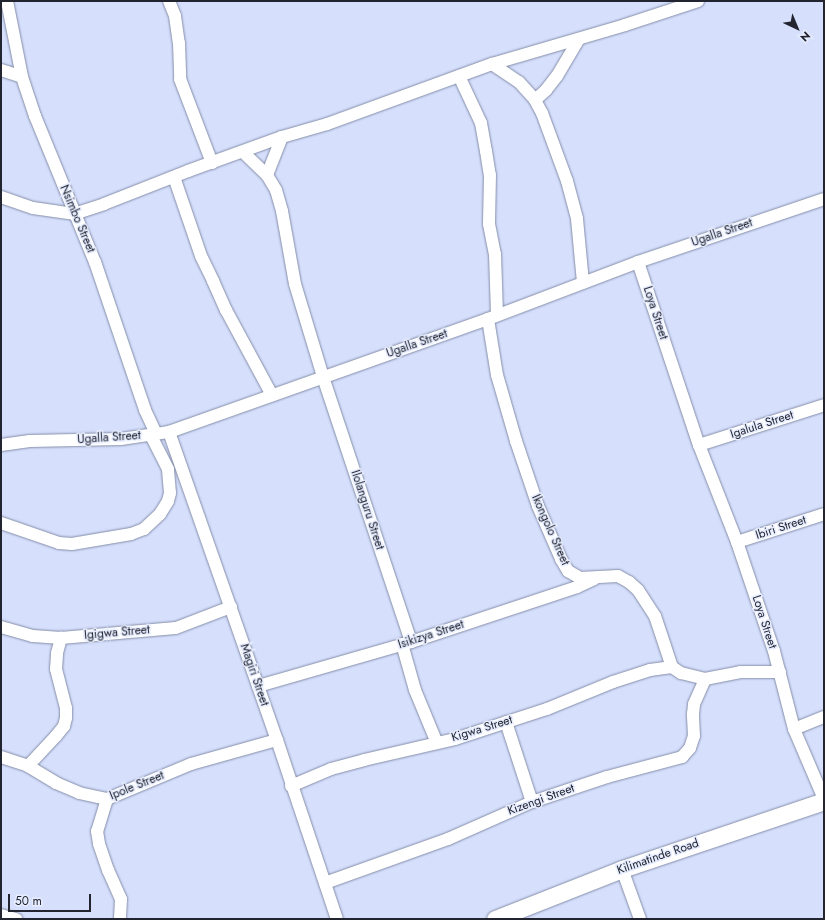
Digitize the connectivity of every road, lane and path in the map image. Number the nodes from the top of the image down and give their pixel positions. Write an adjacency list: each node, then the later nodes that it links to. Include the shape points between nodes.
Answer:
1 (7, 1): 8 (street, Nsimbo Street)
2 (169, 1): 12 (street, via 179,43 180,79)
3 (698, 1): 4 (street)
4 (579, 39): 5 (street); 9 (street, via 557,76)
5 (492, 64): 7 (street); 9 (street, via 519,82)
6 (1, 70): 8 (street)
7 (459, 76): 10 (street, via 327,124); 20 (street, Ikongolo Street, via 482,123 490,175 489,224 494,254)
8 (22, 77): 17 (street, Nsimbo Street)
9 (535, 100): 19 (street, via 554,143 577,218)
10 (282, 137): 11 (street); 13 (street)
11 (243, 152): 12 (street); 13 (street)
12 (212, 163): 14 (street)
13 (268, 175): 21 (street, Ilolanguru Street, via 276,190 282,211 295,284)
14 (174, 177): 17 (street); 22 (street, via 210,275)
15 (1, 197): 17 (street, via 33,208)
16 (824, 199): 18 (street, Ugalla Street)
17 (74, 214): 25 (street, Nsimbo Street, via 95,262)
18 (638, 262): 19 (street, Ugalla Street); 27 (street, Loya Street)
19 (583, 283): 20 (street, Ugalla Street)
20 (492, 317): 21 (street, Ugalla Street); 33 (street, Ikongolo Street, via 497,375 538,506 568,571 580,578)
21 (323, 377): 22 (street, Ugalla Street); 37 (street, Ilolanguru Street)
22 (272, 396): 24 (street, Ugalla Street)
23 (824, 404): 27 (street, Igalula Street)
24 (169, 432): 25 (street, Ugalla Street); 34 (street, Magiri Street)
25 (154, 434): 26 (street, Ugalla Street, via 121,439 30,441); 31 (street, Nsimbo Street, via 168,469 170,493 160,514 144,529 131,534 72,544)
26 (1, 445)
27 (699, 445): 32 (street, Loya Street)
28 (824, 514): 29 (street, Ibiri Street)
29 (812, 518): 30 (street); 32 (street, Ibiri Street)
30 (824, 521)
31 (1, 524)
32 (737, 542): 39 (street, Loya Street)
33 (602, 576): 37 (street, Isikizya Street, via 577,587); 38 (street, Ikongolo Street, via 618,576 638,590 655,616)
34 (230, 607): 36 (street, Igigwa Street, via 176,628); 41 (street, Magiri Street)
35 (1, 626): 36 (street, Igigwa Street, via 33,636)
36 (61, 638): 48 (street, via 56,669 66,708 64,726)
37 (407, 643): 41 (street, Isikizya Street); 46 (street, Ilolanguru Street, via 415,690)
38 (672, 667): 40 (street, via 691,677); 43 (street, Kigwa Street, via 650,670 613,682 547,709)
39 (780, 672): 40 (street, via 740,672); 44 (street, Loya Street)
40 (705, 679): 52 (street, Kizengi Street, via 694,704 694,736 690,748 682,757 607,777)
41 (258, 686): 45 (street, Magiri Street)
42 (824, 717): 44 (street)
43 (506, 722): 46 (street, Kigwa Street); 52 (street)
44 (794, 729): 51 (street, Loya Street)
45 (277, 740): 49 (street, Magiri Street); 50 (street, Ipole Street, via 190,764)
46 (437, 743): 49 (street, Kigwa Street, via 331,769)
47 (1, 757): 48 (street, Ipole Street)
48 (28, 766): 50 (street, Ipole Street, via 79,793)
49 (291, 786): 54 (street, Magiri Street)
50 (107, 799): 57 (street, via 97,831 108,870 121,898)
51 (824, 800): 53 (main road, Kilimatinde Road)
52 (532, 802): 54 (street, Kizengi Street, via 448,839)
53 (622, 868): 59 (main road, Kilimatinde Road); 60 (street)
54 (325, 883): 58 (street, Magiri Street)
55 (1, 916): 56 (street)
56 (16, 919)
57 (120, 919)
58 (337, 919)
59 (495, 919)
60 (640, 919)

